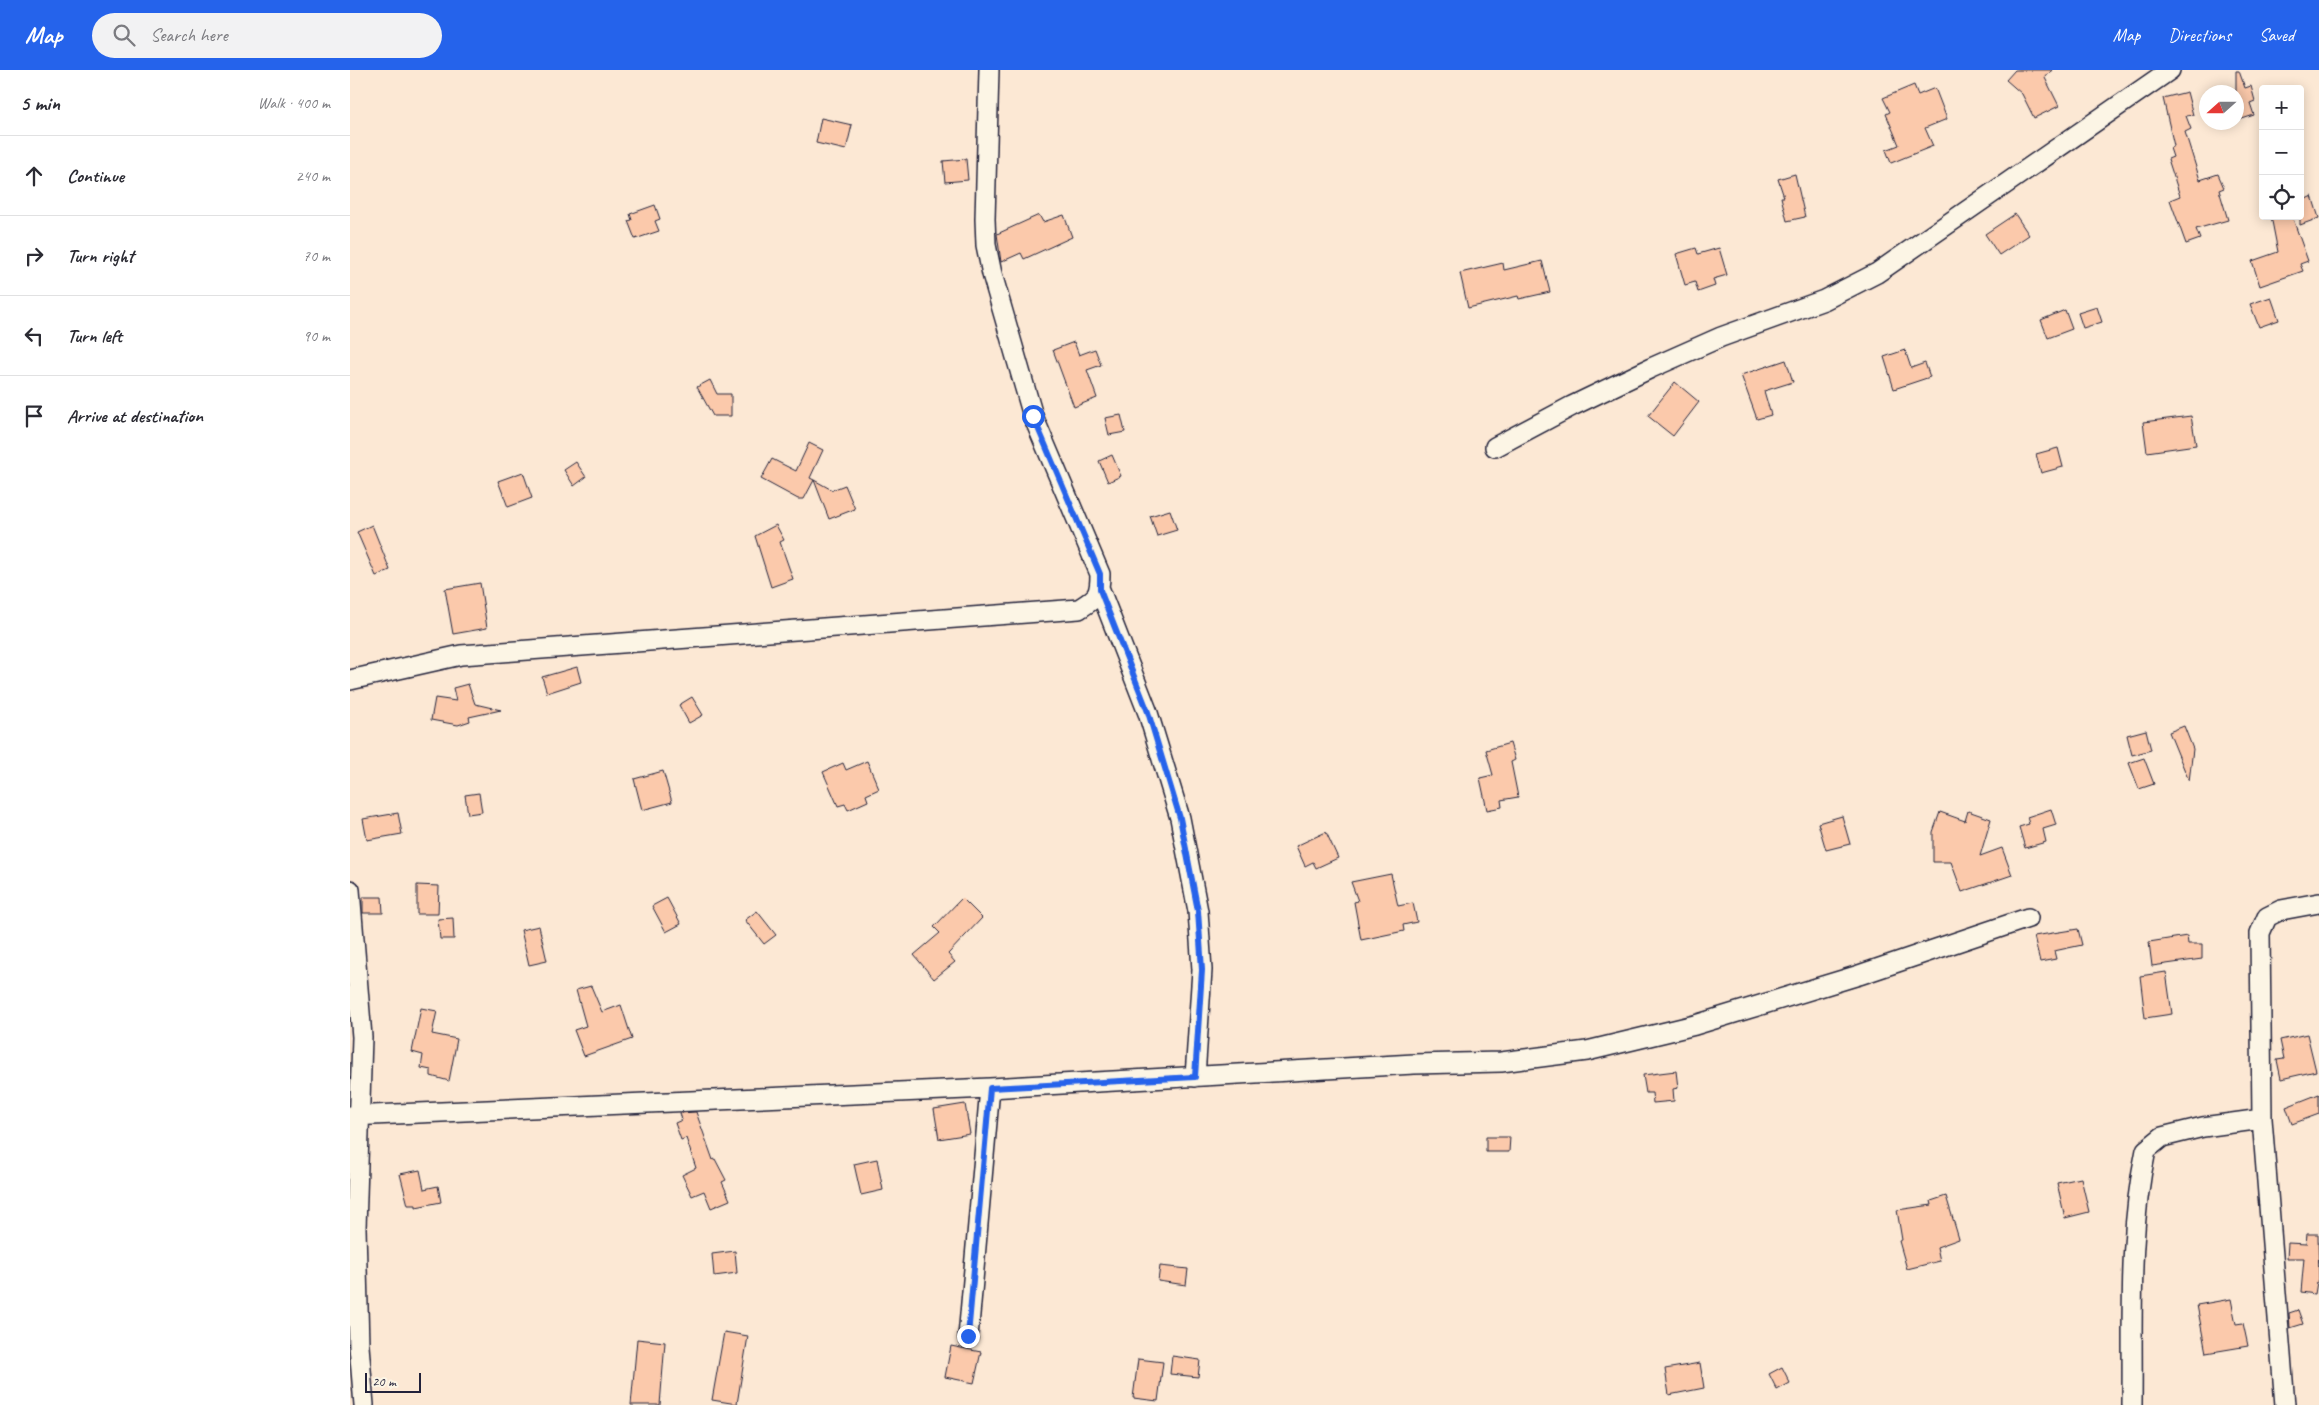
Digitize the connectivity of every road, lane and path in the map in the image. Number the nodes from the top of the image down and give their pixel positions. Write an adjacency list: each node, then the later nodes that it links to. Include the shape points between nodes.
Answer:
1 (989, 70): 4 (street, via 986,246 1033,416 1100,574)
2 (2170, 70): 3 (street, via 1877,273 1824,300 1721,337 1660,364)
3 (1495, 446)
4 (1100, 590): 5 (street, via 1079,609 461,656); 9 (street, via 1148,712 1180,818 1198,911 1202,970)
5 (350, 680)
6 (350, 890): 11 (street, via 362,1037)
7 (2319, 903): 12 (street, via 2280,910 2267,917 2260,932)
8 (2028, 918): 9 (street, via 1859,975 1695,1025 1587,1051 1501,1062)
9 (1195, 1077): 10 (street)
10 (990, 1088): 11 (street); 13 (street)
11 (355, 1116): 14 (street, via 359,1346)
12 (2262, 1119): 15 (street, via 2203,1126 2162,1137 2146,1150 2136,1212); 16 (street)
13 (968, 1336)
14 (364, 1405)
15 (2132, 1405)
16 (2285, 1405)

